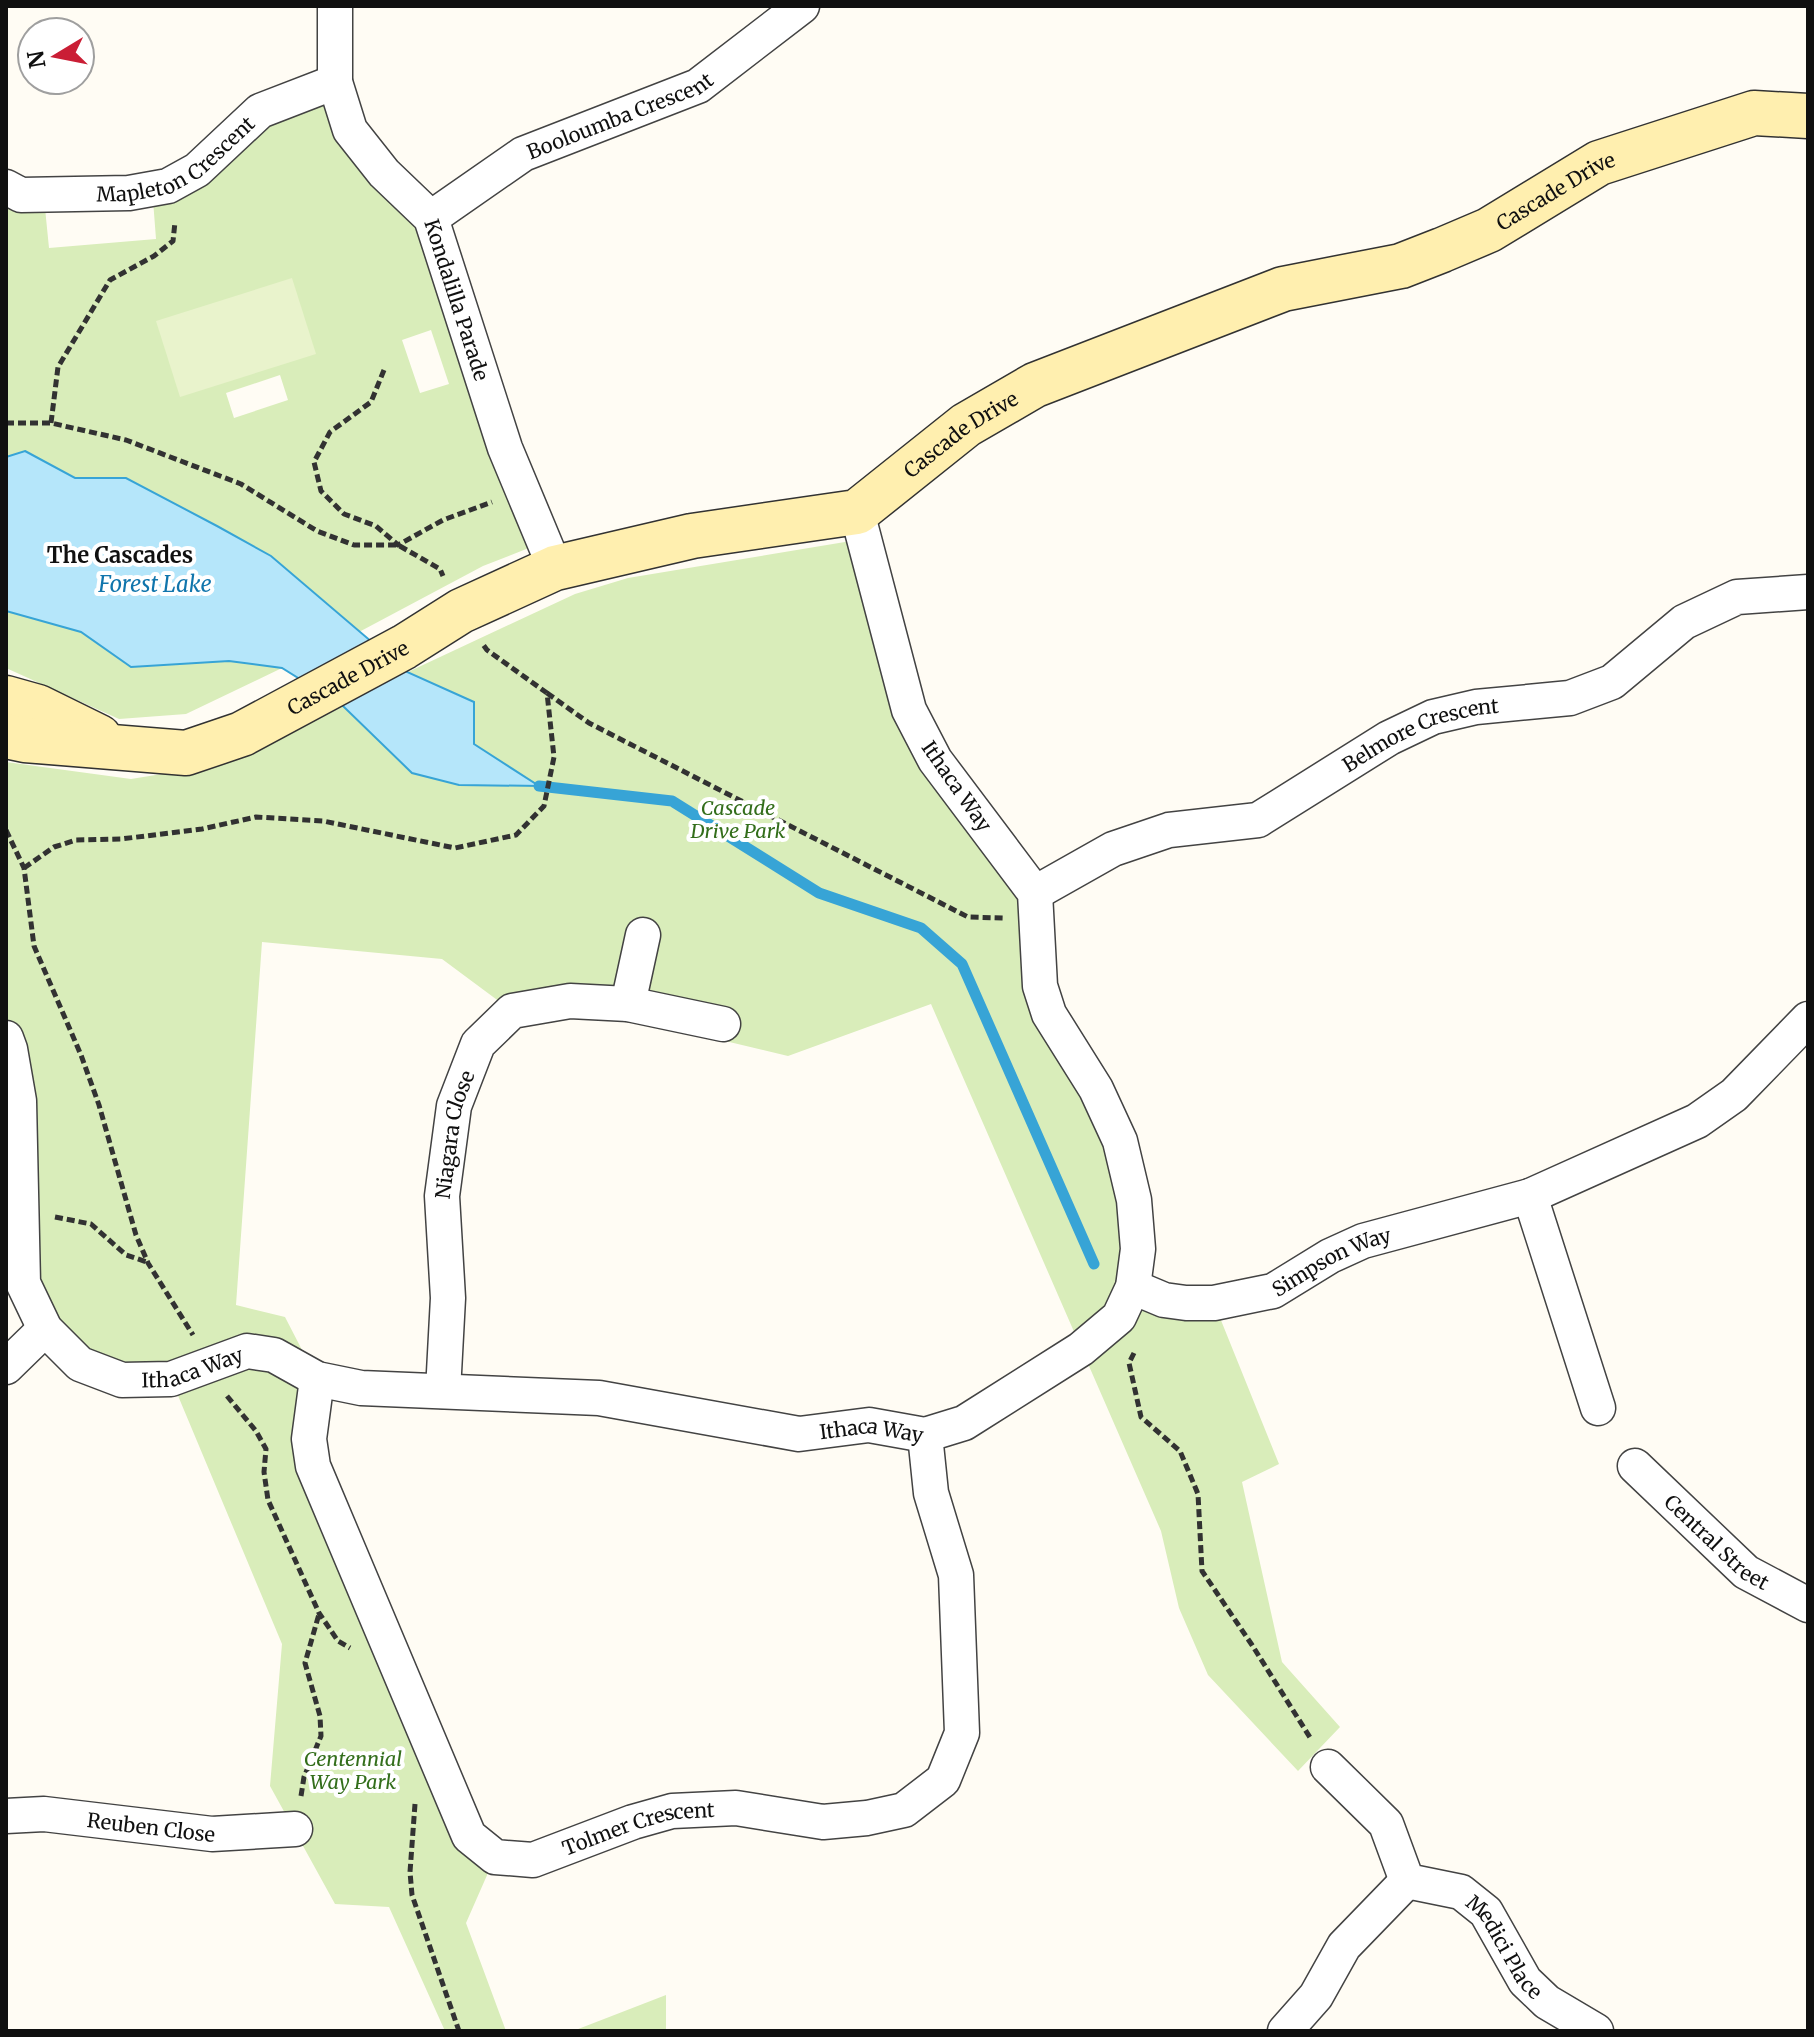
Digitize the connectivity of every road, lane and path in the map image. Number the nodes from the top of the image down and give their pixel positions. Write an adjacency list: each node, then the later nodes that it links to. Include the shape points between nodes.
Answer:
1 (335, 6): 3 (street, Kondalilla Parade)
2 (802, 6): 7 (street, Booloumba Crescent, via 698,86 523,154)
3 (335, 82): 5 (street, Mapleton Crescent, via 260,111 197,170); 7 (street, Kondalilla Parade, via 350,130 384,173)
4 (1808, 116): 12 (street, Cascade Drive, via 1754,113 1599,163 1489,230 1442,250 1401,266 1283,289 1035,385 966,425)
5 (168, 186): 6 (street, Mapleton Crescent, via 129,193 21,195); 10 (path, via 176,214 173,241 110,280 58,367)
6 (6, 187)
7 (431, 218): 11 (street, Kondalilla Parade)
8 (384, 370): 13 (path, via 371,402 330,432 314,462 321,491 344,514 376,526)
9 (6, 423): 10 (path)
10 (51, 423): 13 (path, via 126,440 241,484 317,531 354,545)
11 (523, 491): 13 (path, via 443,520); 14 (street, Kondalilla Parade)
12 (857, 512): 14 (street, Cascade Drive, via 692,536); 23 (street, Ithaca Way, via 909,710 935,760)
13 (398, 545): 16 (path, via 440,569)
14 (555, 568): 16 (street, Cascade Drive)
15 (1808, 592): 23 (street, Belmore Crescent, via 1737,597 1684,622 1612,682 1570,698 1433,717 1389,738 1258,820 1169,830 1113,849)
16 (461, 611): 17 (path, via 487,650); 20 (street, Cascade Drive, via 242,734 186,753)
17 (547, 693): 22 (path, via 554,757 544,806 516,835 455,848 323,821 256,817 202,829 76,840 54,847); 23 (path, via 589,723 968,917)
18 (6, 698): 20 (street, Cascade Drive, via 38,707)
19 (6, 736): 20 (street, Cascade Drive)
20 (119, 747)
21 (6, 830): 22 (path)
22 (24, 868): 31 (path, via 34,946 99,1105)
23 (1035, 906): 32 (street, Ithaca Way, via 1040,986 1049,1014 1096,1089 1120,1141 1134,1200 1138,1249)
24 (643, 935): 25 (street)
25 (628, 1004): 27 (street, Niagara Close); 38 (street, Niagara Close, via 570,1001 512,1011 478,1044 454,1106 442,1196 448,1298)
26 (1808, 1019): 29 (street, Simpson Way, via 1734,1095 1697,1121)
27 (723, 1024)
28 (6, 1038): 30 (street, Ithaca Way, via 19,1101)
29 (1530, 1196): 32 (street, Simpson Way, via 1363,1241 1273,1291 1214,1303 1164,1300); 39 (street)
30 (22, 1217): 31 (path, via 91,1224 126,1255); 33 (street, Ithaca Way, via 23,1283)
31 (148, 1263): 35 (path)
32 (1133, 1287): 40 (street, Ithaca Way, via 1119,1317 1081,1349 964,1423)
33 (45, 1329): 35 (street, Ithaca Way, via 80,1364 122,1380 171,1379); 36 (street)
34 (1134, 1351): 45 (path, via 1129,1363 1141,1417 1180,1451 1198,1494 1202,1571)
35 (211, 1365): 37 (street, Ithaca Way, via 247,1351 274,1355); 43 (path, via 266,1449 268,1500)
36 (6, 1367)
37 (317, 1379): 38 (street, Ithaca Way, via 361,1388); 40 (street, Tolmer Crescent, via 309,1439 313,1466 469,1836 495,1857 533,1860 672,1811 736,1808 823,1822 867,1818 904,1810 943,1780 962,1733 956,1575 931,1493)
38 (443, 1391): 40 (street, Ithaca Way, via 599,1398 799,1434 869,1425)
39 (1598, 1408)
40 (925, 1435)
41 (1635, 1466): 42 (street, Central Street, via 1746,1572)
42 (1808, 1605)
43 (319, 1613): 44 (path, via 338,1641); 48 (path, via 305,1663 321,1736 304,1777)
44 (355, 1651)
45 (1328, 1767): 49 (street, via 1386,1824)
46 (410, 1791): 50 (path, via 415,1804 412,1895)
47 (6, 1816): 48 (street, Reuben Close, via 44,1814 212,1834)
48 (295, 1829)
49 (1407, 1881): 51 (street, via 1344,1946 1316,1996); 52 (street, Medici Place, via 1461,1892 1486,1912 1525,1981 1547,2002)
50 (459, 2031)
51 (1285, 2031)
52 (1596, 2031)

